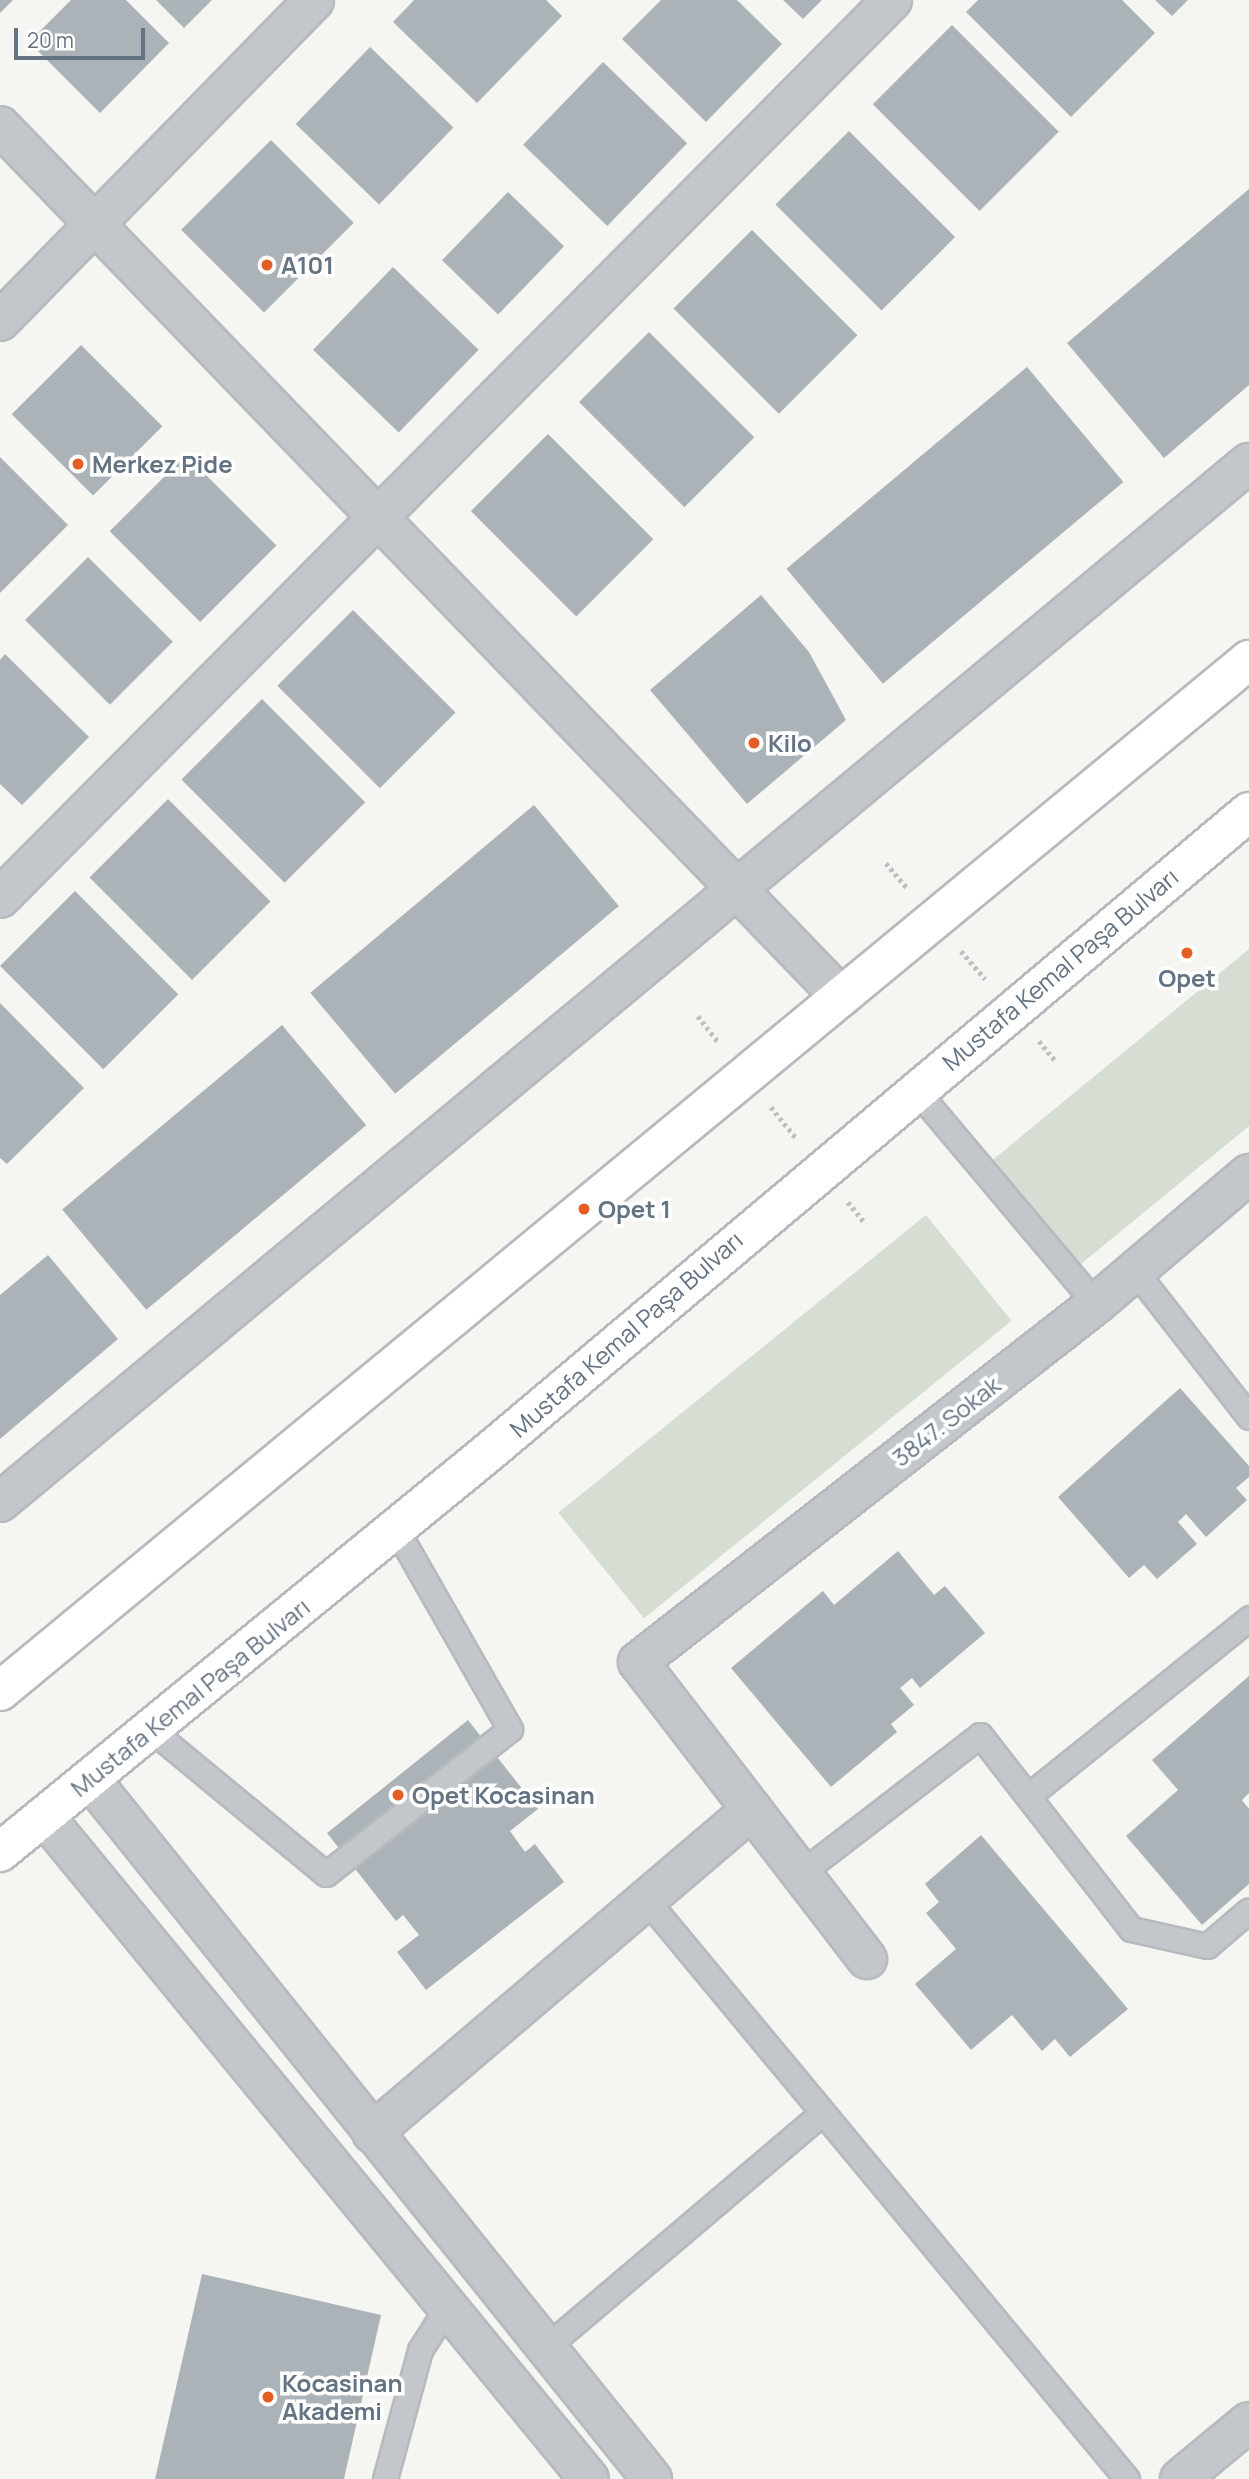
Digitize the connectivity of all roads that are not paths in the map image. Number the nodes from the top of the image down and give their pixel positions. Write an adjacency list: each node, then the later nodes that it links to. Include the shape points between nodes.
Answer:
1 (314, 0): 4 (street)
2 (892, 0): 7 (street)
3 (0, 126): 4 (street)
4 (96, 225): 5 (street); 7 (street)
5 (0, 321)
6 (1249, 463): 10 (street)
7 (378, 517): 10 (street); 11 (street)
8 (1249, 660): 12 (main road)
9 (1249, 811): 13 (main road, Mustafa Kemal Paşa Bulvarı)
10 (737, 889): 12 (street); 18 (street)
11 (0, 898)
12 (841, 997): 21 (main road)
13 (915, 1089): 16 (lane); 19 (main road, Mustafa Kemal Paşa Bulvarı)
14 (1247, 1180): 15 (street, 3847. Sokak)
15 (1135, 1271): 16 (street, 3847. Sokak); 17 (lane)
16 (1096, 1304): 25 (street, 3847. Sokak, via 638,1662)
17 (1249, 1417)
18 (0, 1502)
19 (396, 1528): 22 (main road, Mustafa Kemal Paşa Bulvarı); 22 (lane, via 510,1729 326,1874)
20 (1249, 1618): 24 (lane)
21 (0, 1691)
22 (150, 1729): 23 (main road, Mustafa Kemal Paşa Bulvarı)
23 (90, 1779): 26 (main road, Mustafa Kemal Paşa Bulvarı); 33 (street)
24 (1028, 1796): 28 (lane, via 980,1735); 30 (lane, via 1131,1929 1207,1946)
25 (752, 1810): 28 (street); 29 (street)
26 (44, 1816): 27 (main road, Mustafa Kemal Paşa Bulvarı); 34 (street)
27 (0, 1852)
28 (801, 1873): 31 (street)
29 (649, 1903): 32 (lane); 33 (street)
30 (1249, 1910)
31 (867, 1959)
32 (822, 2113): 35 (lane); 40 (lane)
33 (372, 2133): 35 (street)
34 (448, 2306): 37 (lane, via 421,2350); 38 (street)
35 (545, 2348): 39 (street)
36 (1249, 2422): 41 (street)
37 (385, 2479)
38 (589, 2479)
39 (652, 2479)
40 (1127, 2479)
41 (1180, 2479)

